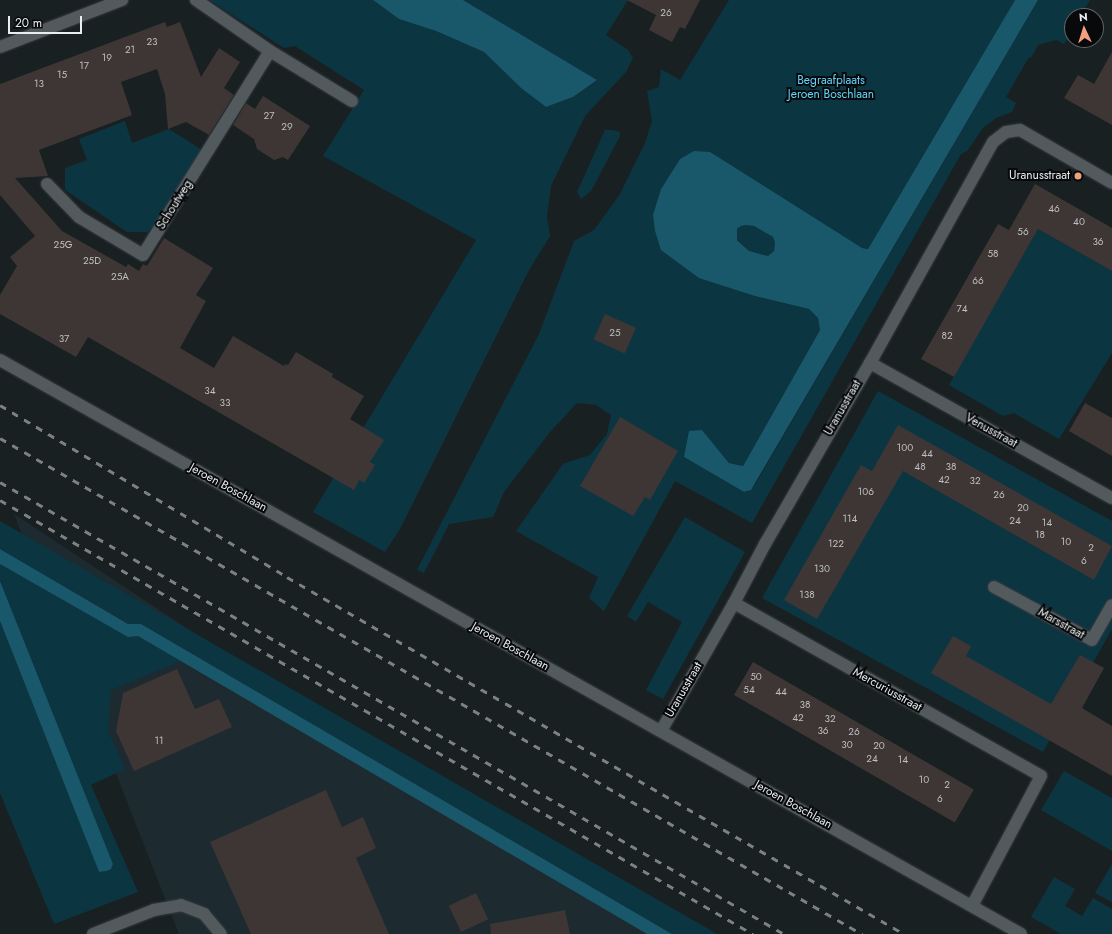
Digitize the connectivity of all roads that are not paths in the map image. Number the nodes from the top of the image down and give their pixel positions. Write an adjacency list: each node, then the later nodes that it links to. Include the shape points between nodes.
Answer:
1 (121, 0): 3 (street)
2 (196, 0): 4 (street)
3 (0, 47)
4 (270, 51): 5 (street); 7 (street, Schoutweg, via 143,255 79,217)
5 (352, 101)
6 (1112, 183): 9 (street, Uranusstraat, via 1020,130 1006,132 993,142)
7 (47, 184)
8 (0, 360): 14 (street, Jeroen Boschlaan)
9 (870, 363): 10 (street, Venusstraat); 12 (street, Uranusstraat, via 765,544)
10 (1112, 498)
11 (994, 587): 13 (street, Marsstraat, via 1092,640)
12 (734, 603): 14 (street, Uranusstraat); 15 (street, Mercuriusstraat, via 1041,776)
13 (1112, 606)
14 (661, 731): 15 (street, Jeroen Boschlaan)
15 (972, 906): 18 (street, Jeroen Boschlaan)
16 (93, 934): 17 (street, via 154,910 181,905 204,914)
17 (221, 934)
18 (1021, 934)

